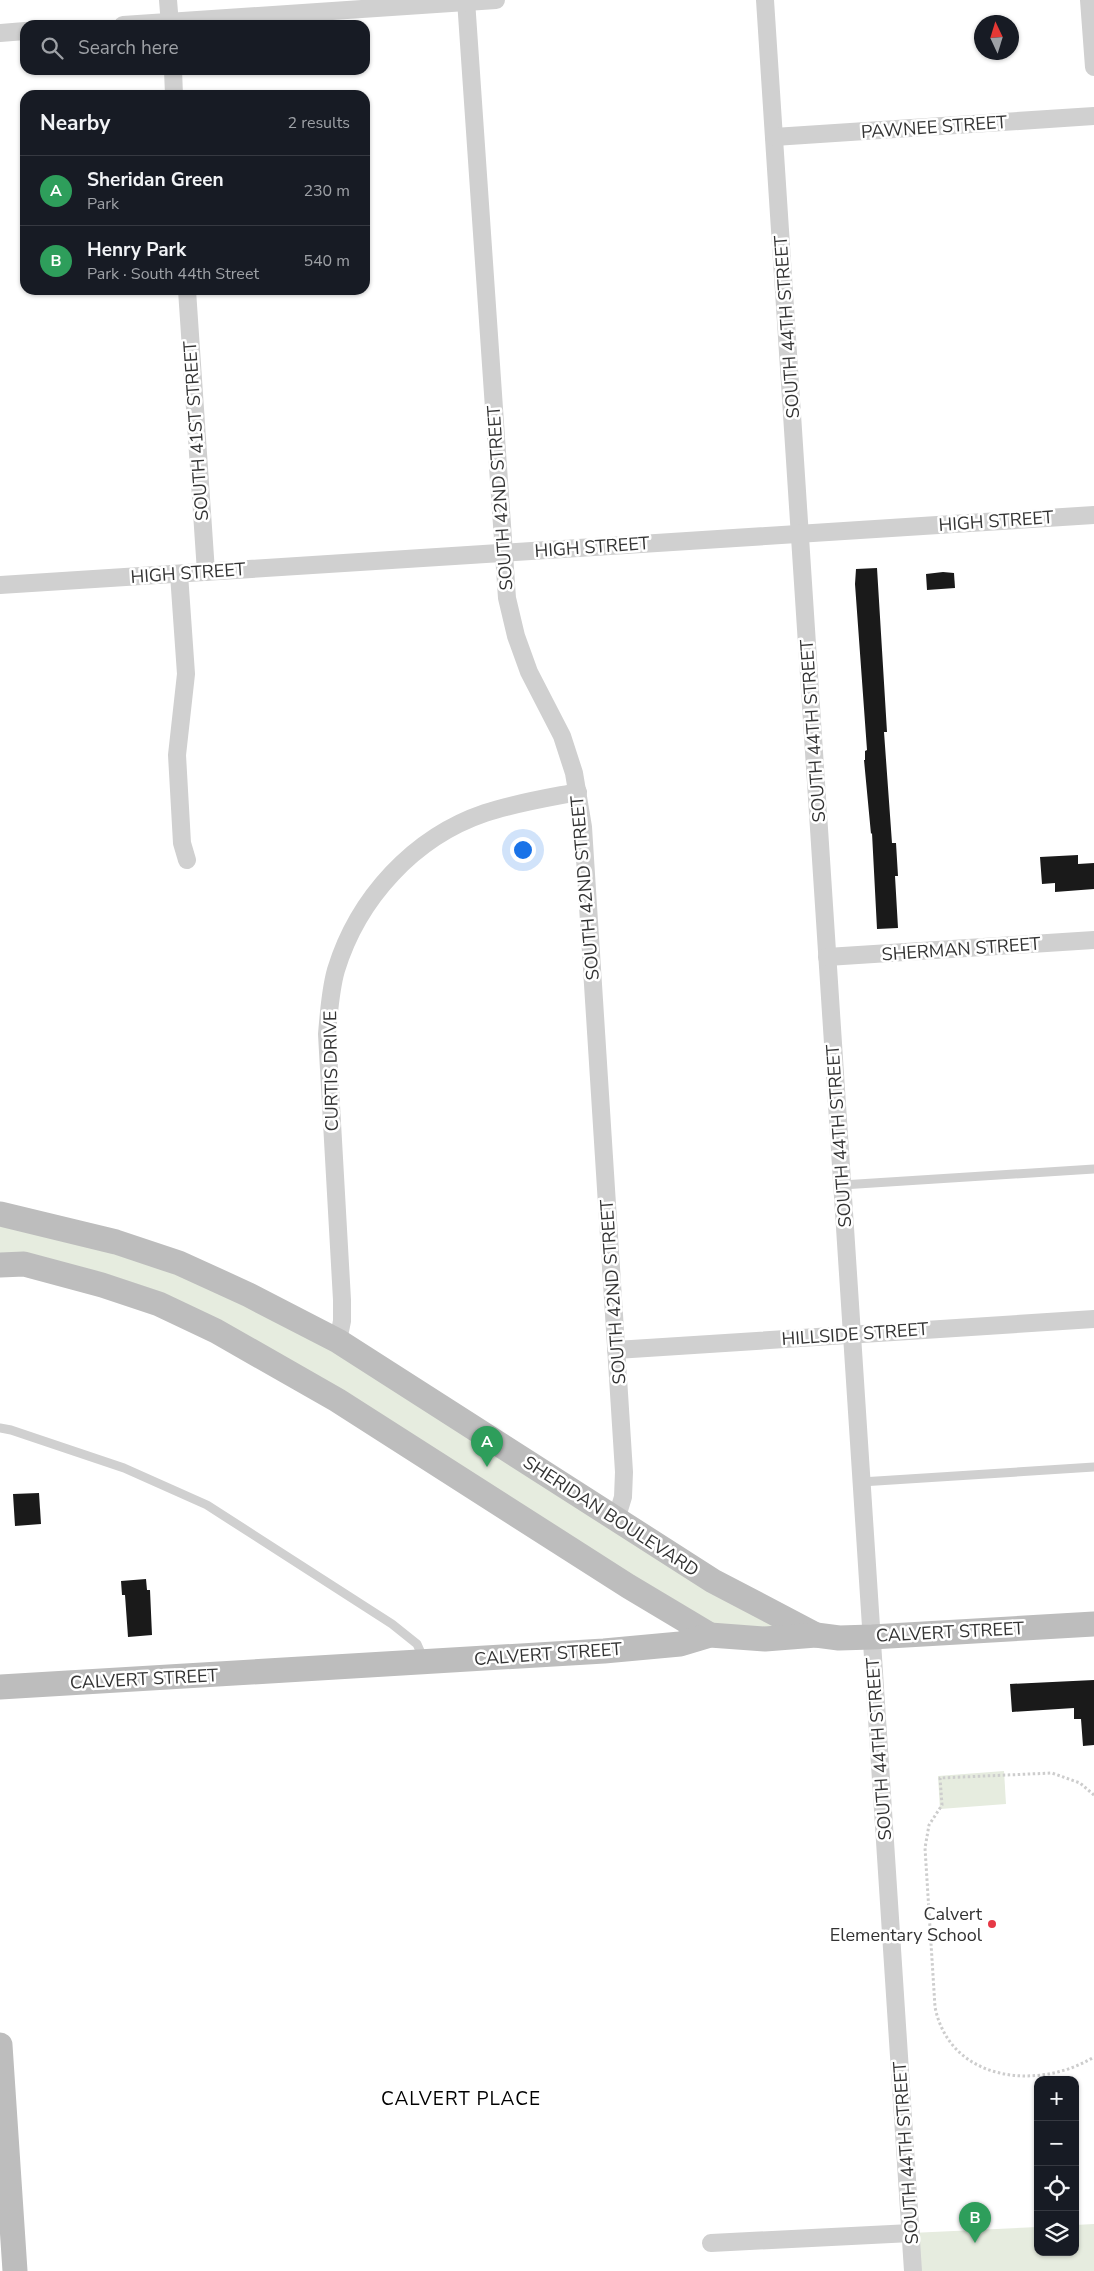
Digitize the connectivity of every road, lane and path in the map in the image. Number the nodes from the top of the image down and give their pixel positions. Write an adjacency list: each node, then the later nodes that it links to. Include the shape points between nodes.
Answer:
1 (168, 0): 6 (street)
2 (496, 0): 5 (street)
3 (765, 0): 14 (street, SOUTH 44TH STREET)
4 (1090, 0): 10 (street)
5 (466, 1): 7 (street); 18 (street, SOUTH 42ND STREET)
6 (170, 20)
7 (221, 20)
8 (20, 31): 9 (street)
9 (0, 32)
10 (1094, 67)
11 (173, 75): 12 (street)
12 (174, 90)
13 (1094, 116): 14 (street, PAWNEE STREET)
14 (774, 137): 17 (street, SOUTH 44TH STREET)
15 (187, 295): 19 (street, SOUTH 41ST STREET)
16 (1094, 514): 17 (street, HIGH STREET)
17 (800, 534): 18 (street, HIGH STREET); 25 (street, SOUTH 44TH STREET)
18 (503, 553): 19 (street, HIGH STREET); 22 (street, SOUTH 42ND STREET, via 507,598 516,636 529,672 562,736)
19 (206, 572): 20 (street, HIGH STREET)
20 (179, 574): 21 (street, HIGH STREET); 23 (street, via 186,674 177,755 182,843)
21 (0, 585)
22 (578, 792): 32 (street, CURTIS DRIVE, via 484,813 426,843 384,882 348,938 336,971 327,1034 342,1300); 33 (street, SOUTH 42ND STREET, via 583,826)
23 (187, 860)
24 (1094, 940): 25 (street, SHERMAN STREET)
25 (827, 957): 27 (street, SOUTH 44TH STREET)
26 (1094, 1169): 27 (lane)
27 (842, 1185): 31 (street, SOUTH 44TH STREET)
28 (0, 1214): 32 (main road, SHERIDAN BOULEVARD, via 116,1242 179,1263)
29 (0, 1265): 39 (main road, via 24,1264 102,1285 159,1304 216,1331 338,1400)
30 (1094, 1319): 31 (street, HILLSIDE STREET)
31 (851, 1334): 33 (street, HILLSIDE STREET); 36 (street, SOUTH 44TH STREET)
32 (338, 1341): 37 (main road, SHERIDAN BOULEVARD)
33 (616, 1350): 37 (street, SOUTH 42ND STREET, via 624,1472 623,1497)
34 (0, 1428): 42 (lane, via 124,1468 207,1505 392,1624 416,1644)
35 (1094, 1468): 36 (lane)
36 (862, 1482): 41 (street, SOUTH 44TH STREET)
37 (616, 1520): 40 (main road, SHERIDAN BOULEVARD, via 713,1582)
38 (1094, 1624): 41 (main road, CALVERT STREET)
39 (710, 1635): 40 (main road, CALVERT STREET, via 765,1639); 42 (main road, CALVERT STREET, via 661,1646)
40 (816, 1635): 41 (main road, CALVERT STREET)
41 (872, 1637): 47 (street, SOUTH 44TH STREET)
42 (425, 1663): 43 (main road, CALVERT STREET)
43 (0, 1687)
44 (1094, 1795): 46 (path, via 1080,1783 1052,1773 940,1778 942,1806 929,1825 925,1848 935,2007 942,2032 950,2044 970,2062 1007,2074 1046,2073 1071,2068)
45 (0, 2045): 49 (main road)
46 (1094, 2057)
47 (911, 2233): 48 (street); 50 (street, SOUTH 44TH STREET)
48 (711, 2243)
49 (15, 2271)
50 (913, 2271)

